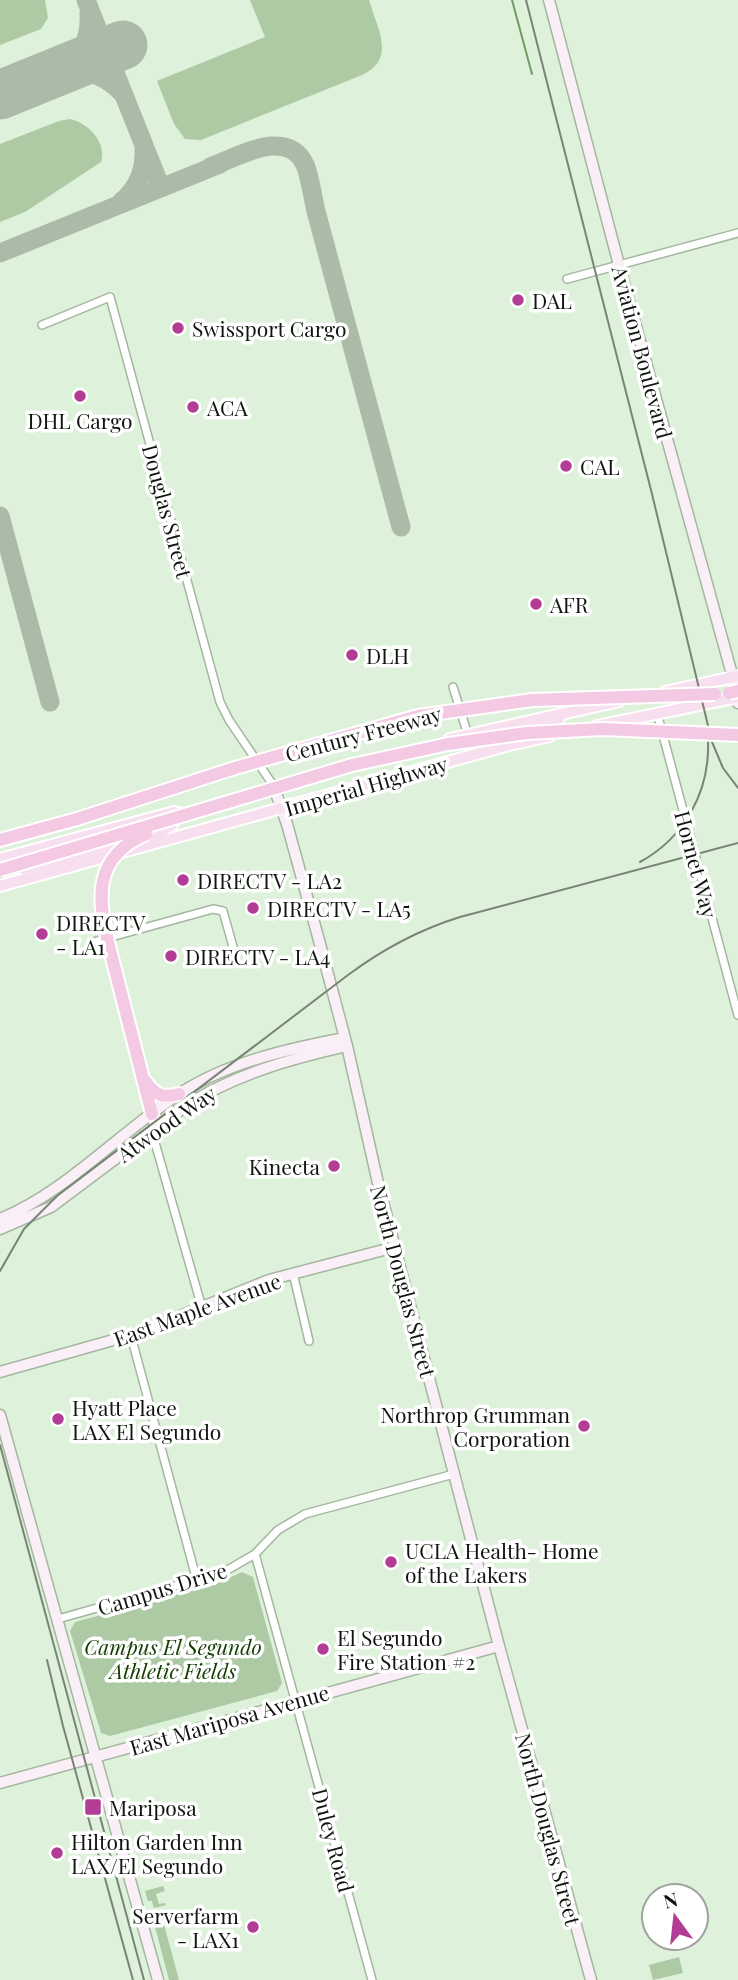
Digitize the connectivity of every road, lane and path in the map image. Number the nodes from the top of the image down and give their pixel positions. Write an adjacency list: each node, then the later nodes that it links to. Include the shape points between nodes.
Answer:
1 (549, 0): 3 (street, Aviation Boulevard)
2 (738, 233): 3 (street)
3 (619, 265): 4 (street); 6 (street, Aviation Boulevard)
4 (567, 279)
5 (42, 325): 14 (street, Douglas Street, via 110,297 220,702)
6 (736, 677): 8 (street, Aviation Boulevard); 9 (main road, Imperial Highway)
7 (453, 687): 11 (street)
8 (736, 696): 10 (main road, Imperial Highway); 17 (highway, Century Freeway, bridge, via 532,699 418,716)
9 (584, 708): 11 (main road, Imperial Highway); 13 (main road, via 479,744)
10 (657, 713): 13 (main road, Imperial Highway); 26 (street, Hornet Way)
11 (468, 734): 14 (main road, Imperial Highway)
12 (738, 735): 16 (highway, Century Freeway, bridge, via 603,729 490,737 352,765)
13 (469, 756): 15 (main road, Imperial Highway)
14 (273, 785): 15 (street, North Douglas Street); 16 (main road, Imperial Highway)
15 (282, 808): 20 (main road, Imperial Highway); 27 (street, North Douglas Street)
16 (186, 812): 18 (main road, Imperial Highway); 20 (main road, via 159,832); 21 (highway, Century Freeway, bridge); 28 (highway, bridge, via 127,843 103,876 103,920)
17 (0, 841)
18 (64, 842): 19 (main road, Imperial Highway); 20 (street)
19 (0, 859)
20 (69, 862): 22 (main road); 23 (main road, Imperial Highway)
21 (0, 870)
22 (0, 875)
23 (0, 886)
24 (93, 943): 25 (street, via 213,909 223,911)
25 (235, 954)
26 (738, 1015)
27 (346, 1042): 29 (street, Atwood Way, via 234,1066); 31 (street, Atwood Way, via 236,1078); 34 (street, North Douglas Street)
28 (144, 1079): 29 (highway, via 158,1095); 30 (highway)
29 (179, 1094): 30 (street, Atwood Way)
30 (152, 1114): 31 (street); 32 (street, Atwood Way, via 23,1209)
31 (153, 1130): 33 (street, Atwood Way, via 51,1207); 36 (street)
32 (0, 1219)
33 (0, 1229)
34 (395, 1247): 35 (street, East Maple Avenue); 41 (street, North Douglas Street)
35 (293, 1273): 36 (street, East Maple Avenue); 38 (street)
36 (202, 1308): 37 (street, East Maple Avenue)
37 (131, 1336): 39 (street, East Maple Avenue); 43 (street)
38 (309, 1341)
39 (0, 1372)
40 (0, 1415): 44 (street)
41 (454, 1474): 42 (street, Campus Drive, via 305,1514 278,1530); 45 (street, North Douglas Street)
42 (256, 1554): 43 (street, Campus Drive); 46 (street, Duley Road)
43 (197, 1581): 44 (street, Campus Drive)
44 (58, 1619): 47 (street)
45 (499, 1646): 46 (street, East Mariposa Avenue); 51 (street, North Douglas Street)
46 (296, 1700): 47 (street, East Mariposa Avenue); 50 (street, Duley Road)
47 (97, 1757): 48 (street, East Mariposa Avenue); 49 (street)
48 (0, 1783)
49 (158, 1980)
50 (372, 1980)
51 (591, 1980)

